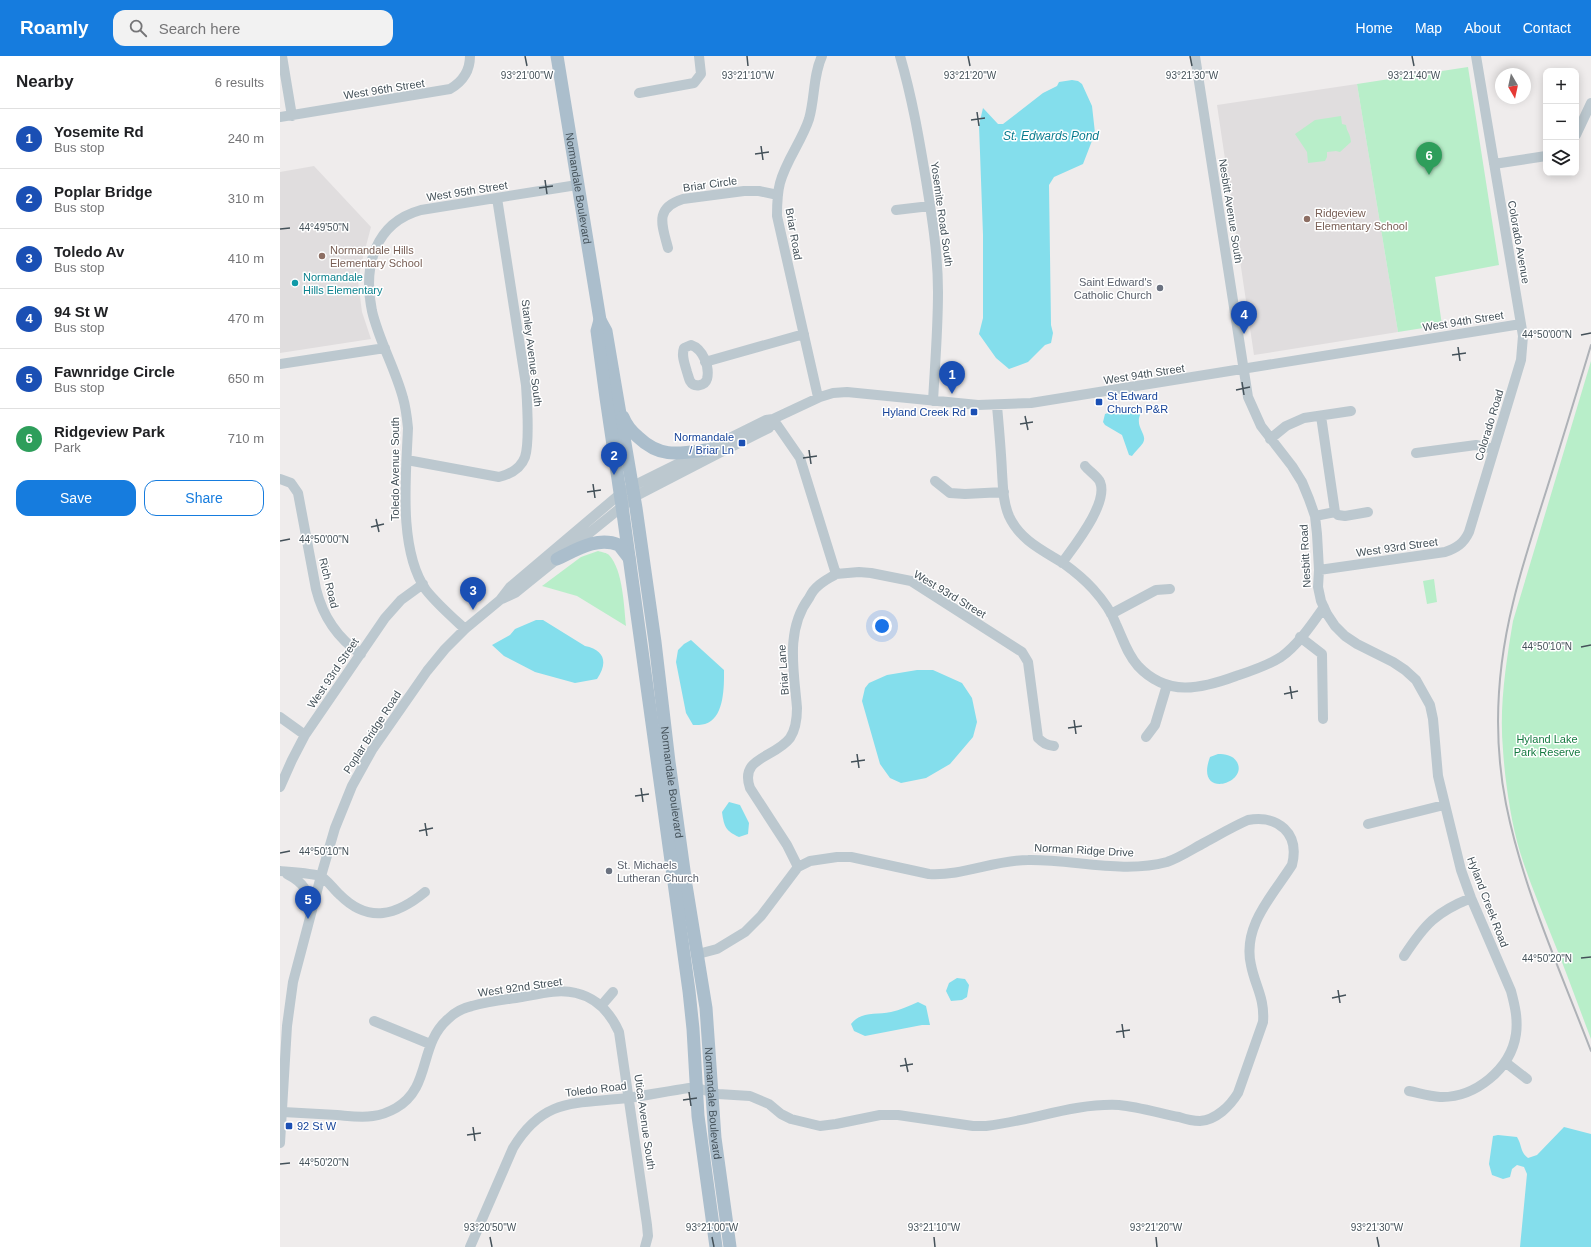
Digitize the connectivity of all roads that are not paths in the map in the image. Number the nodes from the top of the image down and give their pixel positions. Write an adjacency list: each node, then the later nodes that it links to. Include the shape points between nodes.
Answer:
1 (282, 56): 11 (street)
2 (470, 56): 11 (street, West 96th Street, via 464,77 458,85 450,89)
3 (557, 56): 16 (main road, Normandale Boulevard)
4 (699, 56): 9 (street, via 701,74 694,83)
5 (822, 56): 17 (street, Briar Road, via 808,120 786,166)
6 (900, 56): 19 (street, Yosemite Road South, via 916,118)
7 (1195, 56): 29 (street, Nesbitt Avenue South)
8 (1476, 56): 15 (street, Colorado Avenue)
9 (639, 93)
10 (1591, 103): 13 (street)
11 (292, 116): 12 (street, West 96th Street)
12 (280, 118)
13 (1579, 129)
14 (1543, 156): 15 (street)
15 (1494, 164): 24 (street, Colorado Avenue)
16 (577, 185): 18 (street, West 95th Street); 23 (main road, Normandale Boulevard)
17 (778, 195): 22 (street, Briar Circle, via 744,191 673,202 662,217); 25 (street, Briar Road, via 777,216)
18 (497, 198): 21 (street, West 95th Street, via 410,213 389,227); 41 (street, Stanley Avenue South, via 526,385 526,456 516,470 499,477)
19 (930, 206): 20 (street); 31 (street, Yosemite Road South, via 938,293)
20 (896, 210)
21 (376, 247): 26 (street, Toledo Avenue South, via 371,263 370,296 372,312)
22 (668, 248)
23 (600, 320): 32 (main road, Normandale Boulevard, via 606,331); 47 (main road, Normandale Boulevard, via 597,331)
24 (1521, 324): 29 (street, West 94th Street); 38 (street, Colorado Road, via 1521,360)
25 (804, 334): 27 (street); 30 (street, Briar Road)
26 (385, 348): 28 (street); 41 (street, Toledo Avenue South, via 407,413)
27 (705, 362)
28 (280, 364)
29 (1244, 369): 33 (street, West 94th Street, via 1051,401); 37 (street, Nesbitt Road, via 1248,397)
30 (818, 397): 31 (street, West 94th Street, via 847,392); 36 (street, West 94th Street)
31 (933, 401): 33 (street, West 94th Street)
32 (618, 402): 40 (main road, via 626,424 654,449 679,454); 45 (main road, Normandale Boulevard)
33 (997, 406): 46 (street)
34 (1352, 411): 35 (street)
35 (1321, 416): 37 (street, via 1293,422); 48 (street)
36 (773, 419): 40 (street, West 94th Street, via 766,420); 56 (street, via 800,458)
37 (1270, 439): 50 (street, Nesbitt Road, via 1302,482)
38 (1494, 450): 39 (street, via 1476,445); 51 (street, Colorado Road)
39 (1416, 453)
40 (707, 454): 45 (street, Poplar Bridge Road)
41 (407, 460): 57 (street, Toledo Avenue South, via 408,538 415,567)
42 (1085, 466): 54 (street, via 1100,482 1101,498 1096,512)
43 (280, 479): 65 (street, Rich Road, via 291,483 300,498 320,603 326,617 343,640)
44 (935, 481): 46 (street, via 950,493)
45 (633, 492): 47 (street, Poplar Bridge Road); 81 (main road, Normandale Boulevard, via 655,642 684,878)
46 (1004, 492): 54 (street, via 1005,505 1024,538)
47 (621, 500): 52 (main road, Normandale Boulevard); 53 (street, Poplar Bridge Road); 59 (street, Poplar Bridge Road, via 510,587)
48 (1335, 512): 49 (street, Nesbitt Road, via 1345,516); 50 (street, Nesbitt Road)
49 (1368, 512)
50 (1315, 516): 55 (street, Nesbitt Road)
51 (1469, 532): 55 (street, West 93rd Street, via 1460,545 1445,552)
52 (629, 558): 53 (main road, via 619,545 596,542); 90 (main road, Normandale Boulevard, via 689,991)
53 (557, 559): 59 (street, Poplar Bridge Road, via 515,593)
54 (1062, 563): 61 (street, via 1094,590)
55 (1320, 570): 60 (street, Nesbitt Road, via 1318,587)
56 (836, 574): 71 (street, West 93rd Street, via 865,572 911,581 1022,652 1028,662 1038,738 1042,743); 75 (street, Briar Lane, via 817,586 800,610 796,622 792,647 797,718 790,737 776,750 754,762 748,774 750,788)
57 (423, 584): 62 (street, Toledo Avenue South); 65 (street, West 93rd Street, via 392,608)
58 (1170, 590): 61 (street, via 1156,590)
59 (500, 600): 62 (street, Poplar Bridge Road)
60 (1324, 606): 63 (street); 64 (street, Nesbitt Road, via 1335,626 1345,636)
61 (1111, 614): 66 (street, via 1130,656 1147,675)
62 (465, 629): 77 (street, Poplar Bridge Road, via 427,671 372,750 352,786 335,828)
63 (1300, 637): 66 (street, via 1280,657 1246,673 1197,688); 68 (street, via 1322,654)
64 (1365, 648): 73 (street, Hyland Creek Road, via 1405,670 1424,692 1433,719 1438,776)
65 (361, 654): 69 (street, West 93rd Street)
66 (1167, 685): 70 (street, via 1155,725)
67 (280, 717): 69 (street)
68 (1323, 719)
69 (305, 735): 72 (street, West 93rd Street)
70 (1146, 737)
71 (1054, 746)
72 (280, 788)
73 (1444, 805): 74 (street); 79 (street, Hyland Creek Road)
74 (1368, 824)
75 (798, 866): 81 (street, via 761,916 745,932 717,949); 92 (street, Norman Ridge Drive, via 837,857 851,857 940,875 1003,862 1027,860 1148,865 1167,862 1248,820 1258,818 1277,823 1291,837 1294,845 1292,865 1256,920 1249,949 1250,964 1262,997 1263,1022 1238,1093 1231,1103 1212,1117 1200,1121 1139,1108 1100,1105 986,1126 880,1115 820,1126 791,1119 756,1098)
76 (282, 872): 77 (street); 80 (street, via 299,881 304,887 308,894)
77 (321, 876): 78 (street, via 349,904 370,912 392,912 403,908); 80 (street, Poplar Bridge Road)
78 (425, 892)
79 (1471, 898): 82 (street, via 1434,917); 88 (street, Hyland Creek Road, via 1515,1006 1516,1036)
80 (310, 915): 87 (street, Poplar Bridge Road, via 292,982)
81 (698, 954): 92 (main road, Normandale Boulevard, via 706,1008)
82 (1404, 956)
83 (613, 992): 84 (street)
84 (601, 1006): 86 (street, West 92nd Street, via 587,997 564,991 482,1003 470,1006 448,1019 439,1028); 93 (street, Utica Avenue South, via 614,1021 619,1032)
85 (374, 1021): 86 (street)
86 (430, 1044): 94 (street, West 92nd Street, via 422,1076 416,1088 398,1107 386,1113 360,1117)
87 (283, 1060): 94 (street, Poplar Bridge Road)
88 (1505, 1062): 89 (street); 91 (street, Hyland Creek Road, via 1482,1084 1469,1091 1440,1097)
89 (1527, 1079)
90 (697, 1088): 92 (street, Toledo Road); 93 (street, Toledo Road); 98 (main road, Normandale Boulevard, via 701,1141)
91 (1409, 1091)
92 (711, 1093): 99 (main road, Normandale Boulevard, via 717,1161)
93 (630, 1098): 96 (street, Toledo Road, via 561,1106 528,1126 513,1148); 97 (street, Utica Avenue South, via 647,1225)
94 (282, 1112): 95 (street, Poplar Bridge Road)
95 (280, 1143)
96 (470, 1247)
97 (645, 1247)
98 (716, 1247)
99 (730, 1247)

